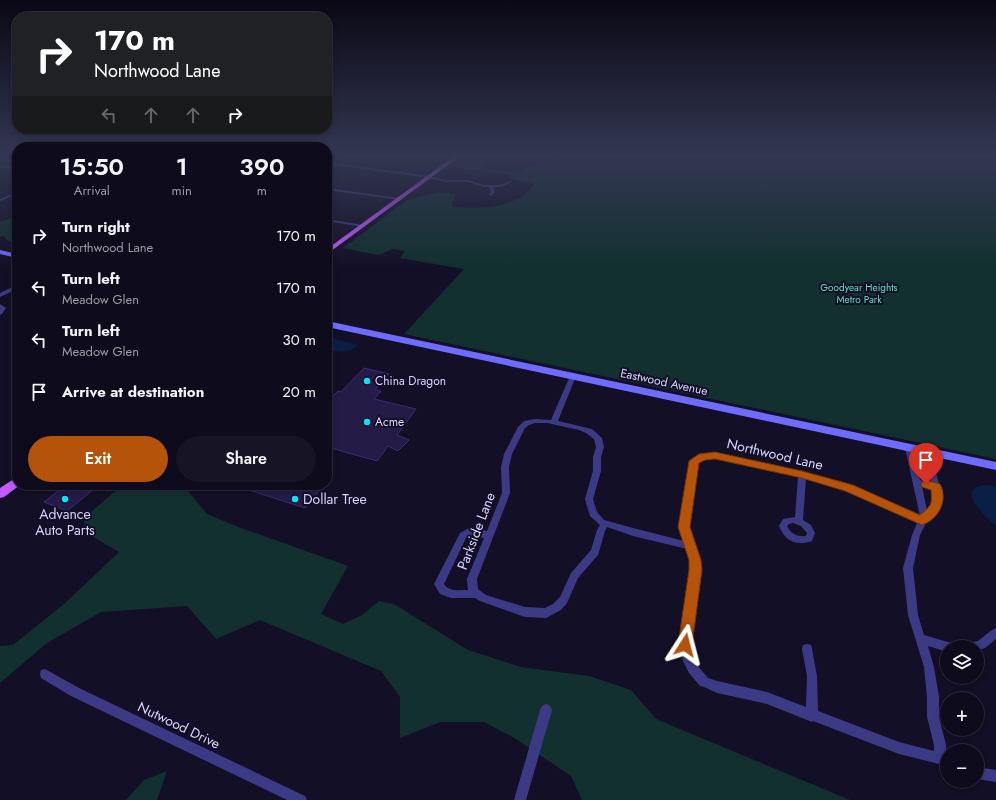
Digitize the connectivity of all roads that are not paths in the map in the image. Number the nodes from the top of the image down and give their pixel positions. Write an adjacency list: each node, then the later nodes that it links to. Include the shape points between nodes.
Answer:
1 (368, 194): 4 (street)
2 (405, 194): 4 (main road)
3 (12, 195): 5 (street)
4 (399, 199): 7 (main road)
5 (0, 200)
6 (332, 221): 7 (street)
7 (363, 226): 8 (main road)
8 (332, 248)
9 (0, 252): 10 (street)
10 (12, 255)
11 (12, 289): 12 (street)
12 (0, 295)
13 (0, 306): 14 (street, via 3,308)
14 (0, 313)
15 (332, 325): 16 (street, Eastwood Avenue)
16 (573, 376): 17 (street); 18 (street, Eastwood Avenue)
17 (554, 422): 30 (street, Parkside Lane, via 589,431 599,441 597,471 589,503 596,518); 31 (street, Parkside Lane, via 535,421 522,427 505,463 506,493)
18 (909, 448): 19 (street, Eastwood Avenue); 21 (street)
19 (927, 452): 20 (street, Eastwood Avenue); 22 (street)
20 (996, 466)
21 (913, 468): 22 (street); 24 (street)
22 (932, 472): 26 (street)
23 (802, 475): 28 (street, Northwood Lane, via 849,488); 29 (street); 32 (street, Northwood Lane, via 715,455 703,456 694,461 684,527)
24 (916, 482): 26 (street); 28 (street)
25 (12, 485): 27 (main road)
26 (936, 487): 28 (street, via 936,508)
27 (0, 494)
28 (923, 518): 35 (street, via 908,568 913,615)
29 (799, 522)
30 (605, 524): 32 (street); 33 (street, via 595,552 574,576 564,600 546,613 526,612)
31 (489, 535): 33 (street, Parkside Lane, via 472,579 472,588); 33 (street, via 469,532 462,536 439,584 443,591 451,594)
32 (689, 546): 41 (street, Northwood Lane, via 695,560 695,570 685,645 687,659 693,669 704,682 767,698)
33 (476, 594)
34 (996, 633): 36 (street)
35 (920, 639): 37 (street); 42 (street, via 929,668 933,717)
36 (984, 643)
37 (940, 645)
38 (807, 649): 41 (street, via 812,676)
39 (45, 674): 46 (street, Nutwood Drive, via 75,692)
40 (546, 710): 47 (street)
41 (812, 716): 43 (street, Northwood Lane, via 898,748)
42 (940, 745)
43 (940, 758)
44 (984, 774): 45 (street)
45 (996, 776)
46 (301, 800)
47 (520, 800)

